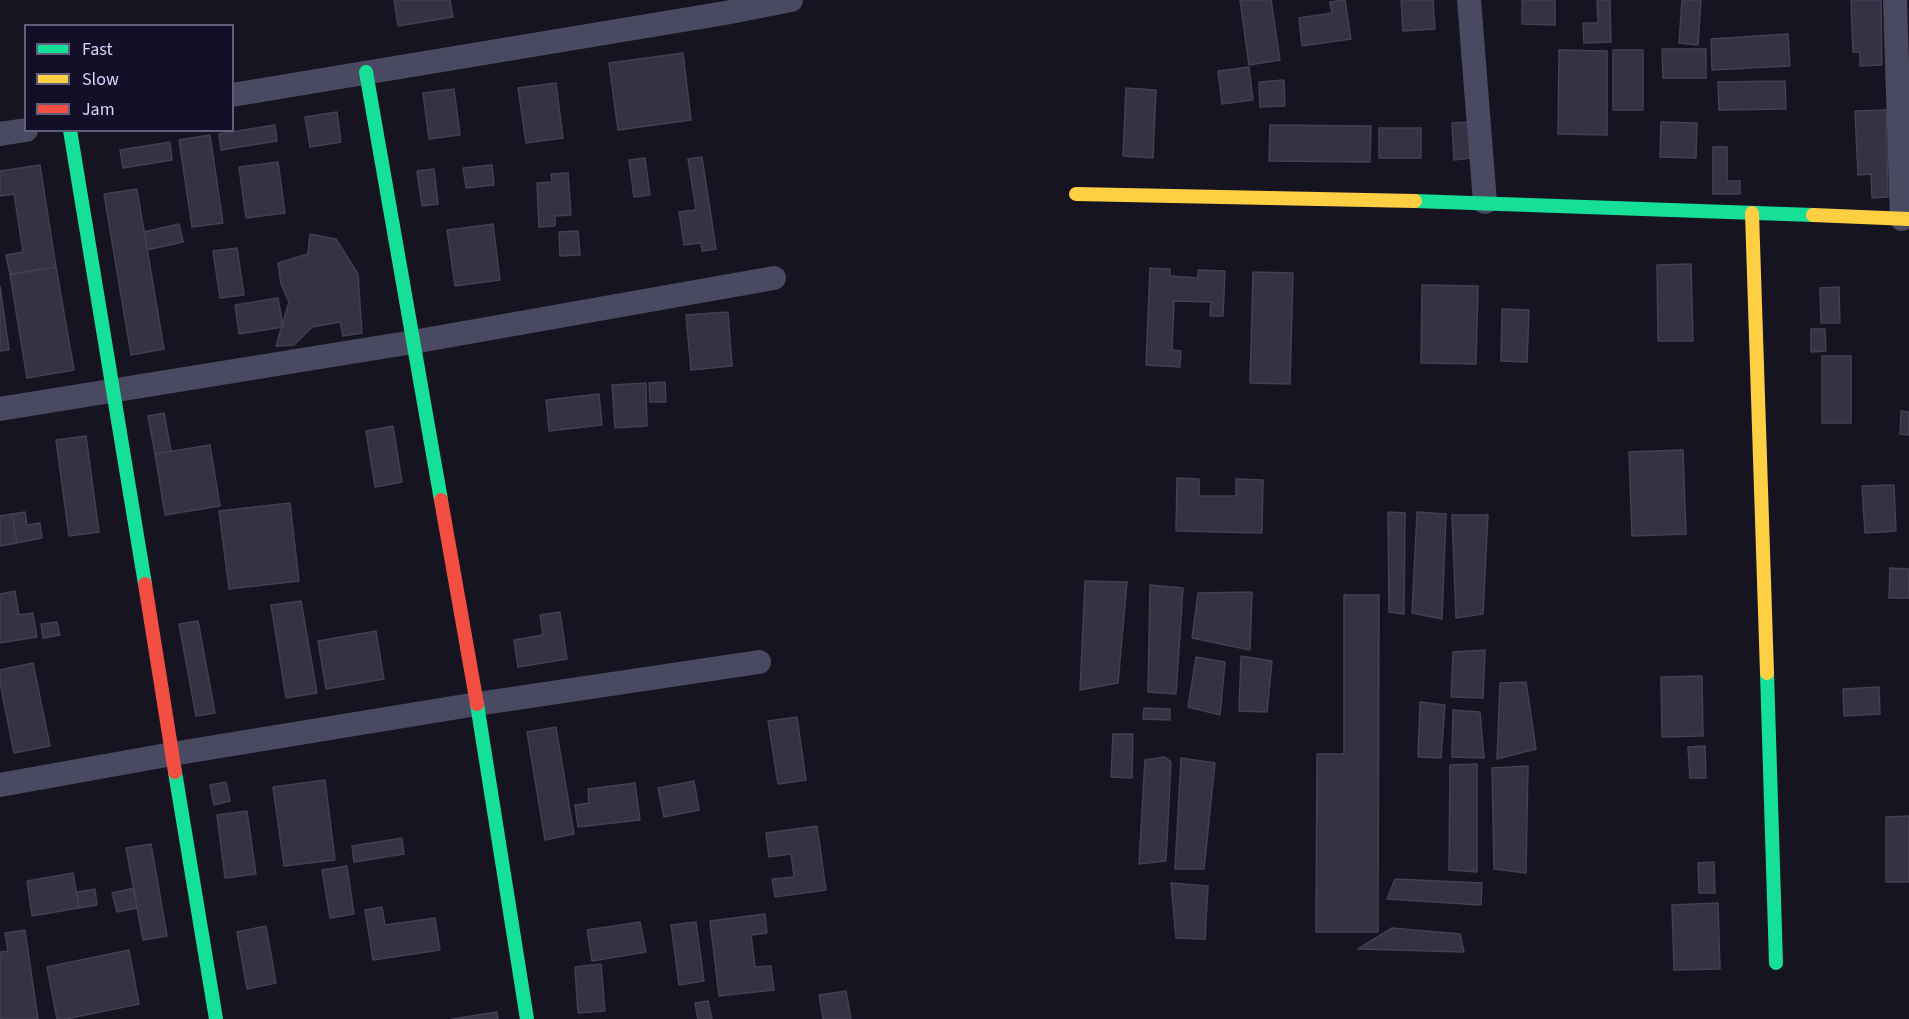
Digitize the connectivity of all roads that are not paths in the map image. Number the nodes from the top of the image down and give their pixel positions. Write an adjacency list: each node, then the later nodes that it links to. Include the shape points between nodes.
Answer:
1 (791, 0): 4 (street)
2 (1469, 0): 11 (street)
3 (1895, 0): 13 (street)
4 (724, 7): 5 (street)
5 (366, 72): 6 (street); 15 (street)
6 (234, 95)
7 (24, 130): 9 (street)
8 (70, 132): 16 (street)
9 (0, 134)
10 (1076, 194): 11 (street)
11 (1485, 202): 12 (street)
12 (1752, 213): 13 (street); 22 (street)
13 (1906, 219)
14 (774, 278): 15 (street)
15 (413, 342): 16 (street); 19 (street)
16 (112, 392): 17 (street); 20 (street)
17 (0, 409)
18 (759, 662): 19 (street)
19 (477, 704): 20 (street); 24 (street)
20 (172, 754): 21 (street); 23 (street)
21 (0, 785)
22 (1776, 963)
23 (216, 1019)
24 (526, 1019)

